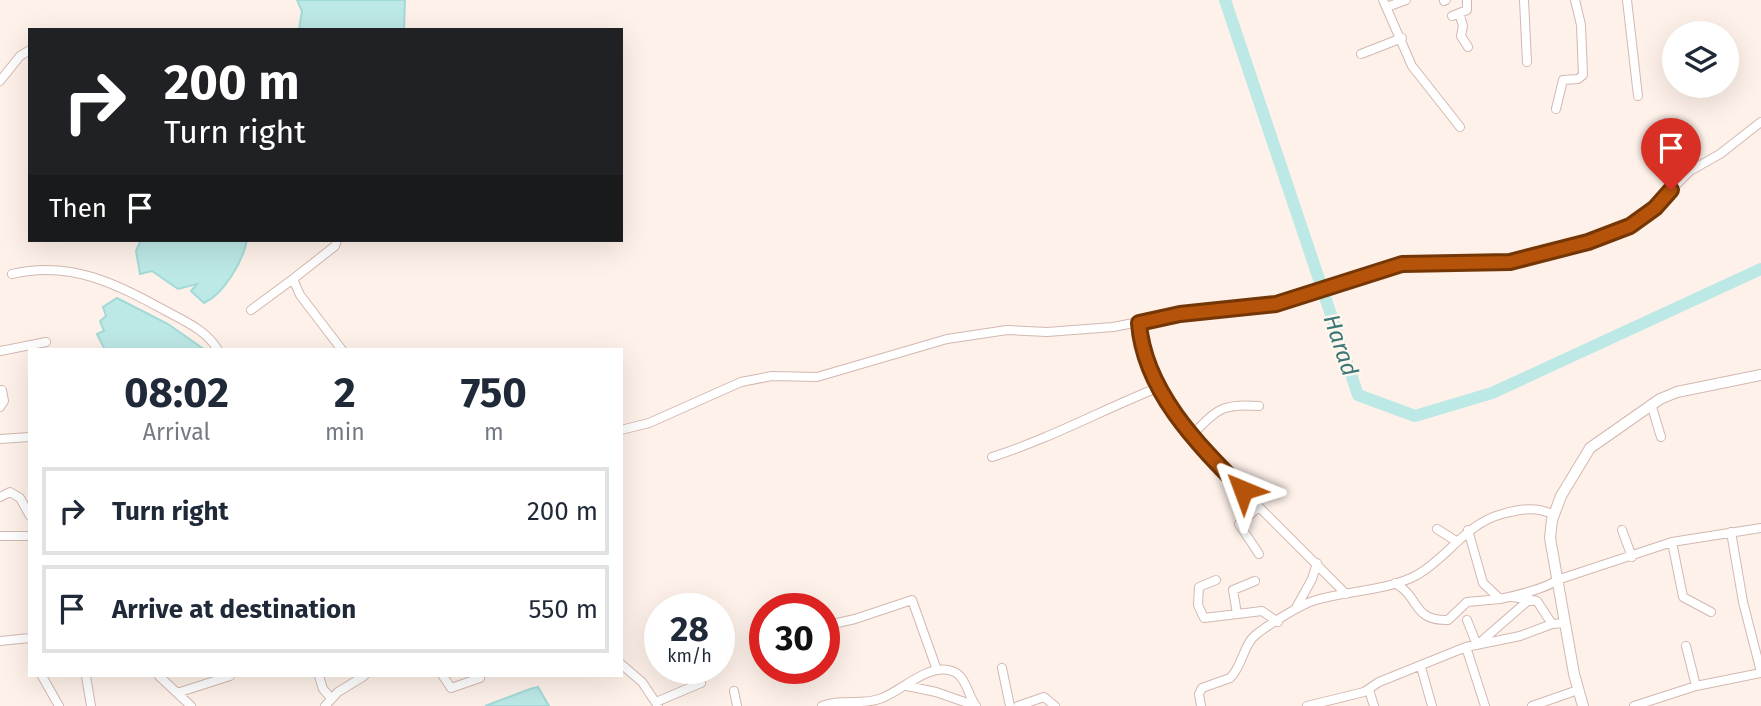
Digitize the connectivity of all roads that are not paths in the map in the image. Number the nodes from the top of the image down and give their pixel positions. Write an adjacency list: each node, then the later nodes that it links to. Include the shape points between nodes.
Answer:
1 (1406, 0): 6 (street)
2 (1467, 0): 8 (street, via 1467,10 1456,15)
3 (1524, 0): 11 (street)
4 (1575, 0): 14 (street, via 1583,75 1563,80)
5 (1627, 0): 13 (street)
6 (1385, 4): 7 (street)
7 (1402, 38): 10 (street); 16 (street, via 1412,66)
8 (1468, 47)
9 (28, 51): 12 (street)
10 (1361, 54)
11 (1527, 62)
12 (0, 81)
13 (1638, 96)
14 (1556, 109)
15 (1761, 122): 21 (street, via 1689,171 1655,208 1630,226 1588,242 1510,262 1402,264 1276,304)
16 (1460, 127)
17 (336, 242): 19 (street)
18 (12, 274): 23 (street, via 60,269 108,280 202,331)
19 (293, 279): 20 (street); 24 (street)
20 (251, 310)
21 (1139, 323): 27 (street, via 1146,363); 32 (street, via 1047,332 1007,330 947,339 817,377 772,376 741,382 649,423)
22 (46, 342): 25 (street)
23 (216, 348)
24 (340, 348)
25 (0, 351)
26 (1761, 375): 29 (street, via 1677,392)
27 (1157, 388): 33 (street); 37 (street, via 1104,408 1041,441)
28 (2, 390): 31 (street)
29 (1651, 404): 35 (street); 41 (street, via 1590,448)
30 (1259, 406): 33 (street, via 1220,409)
31 (0, 407)
32 (623, 430)
33 (1193, 434): 39 (street)
34 (28, 437): 36 (street)
35 (1661, 437)
36 (0, 439)
37 (992, 457)
38 (0, 497): 40 (street, via 10,492 20,498)
39 (1259, 507): 51 (street, via 1240,524); 53 (street)
40 (28, 512)
41 (1554, 515): 44 (street, via 1531,508 1502,514); 55 (street, via 1550,538)
42 (1437, 528): 49 (street)
43 (1761, 528): 46 (street)
44 (1468, 530): 49 (street); 60 (street, via 1483,583)
45 (1622, 530): 52 (street)
46 (1731, 532): 50 (street); 79 (street)
47 (0, 536): 48 (street)
48 (28, 536)
49 (1456, 541): 57 (street, via 1451,551 1427,568)
50 (1672, 542): 52 (street); 63 (street, via 1683,597)
51 (1259, 554)
52 (1632, 557): 55 (street)
53 (1317, 563): 59 (street); 62 (street)
54 (1216, 580): 64 (street, via 1199,587 1201,615 1212,619)
55 (1557, 580): 58 (street); 69 (street)
56 (1255, 581): 64 (street, via 1233,590)
57 (1395, 583): 59 (street); 60 (street, via 1419,612 1436,621 1448,620 1467,602)
58 (1539, 589): 60 (street); 61 (street)
59 (1346, 594): 62 (street)
60 (1503, 598): 61 (street)
61 (1533, 600): 68 (street); 72 (street)
62 (1295, 610): 66 (street)
63 (1710, 612)
64 (1237, 614): 66 (street, via 1262,611)
65 (1467, 620): 72 (street)
66 (1278, 622): 108 (street, via 1254,635 1230,678 1202,688)
67 (840, 623): 78 (street, via 912,600)
68 (1552, 624): 69 (street); 72 (street)
69 (1565, 624): 92 (street)
70 (28, 638): 71 (street)
71 (0, 641)
72 (1477, 645): 74 (street)
73 (1686, 646): 90 (street)
74 (1466, 647): 76 (street); 112 (street)
75 (623, 666): 98 (street)
76 (1421, 667): 91 (street); 111 (street)
77 (1002, 668): 105 (street)
78 (937, 670): 89 (street); 104 (street, via 956,672)
79 (1761, 672): 90 (street)
80 (43, 677): 99 (street)
81 (86, 677): 100 (street)
82 (160, 677): 94 (street)
83 (227, 677): 94 (street)
84 (320, 677): 95 (street)
85 (362, 677): 95 (street)
86 (444, 677): 87 (street, via 451,688)
87 (480, 678)
88 (699, 684): 98 (street)
89 (907, 686): 103 (street, via 877,700); 104 (street)
90 (1696, 686): 96 (street)
91 (1369, 690): 109 (street); 110 (street)
92 (1578, 690): 113 (street); 114 (street)
93 (734, 691): 102 (street)
94 (177, 693): 97 (street)
95 (331, 698): 101 (street)
96 (1654, 702): 115 (street)
97 (186, 704)
98 (657, 704)
99 (58, 706)
100 (91, 706)
101 (326, 706)
102 (737, 706)
103 (822, 706)
104 (976, 706)
105 (1010, 706)
106 (1018, 706): 107 (street, via 1044,697)
107 (1055, 706)
108 (1201, 706)
109 (1307, 706)
110 (1374, 706)
111 (1432, 706)
112 (1485, 706)
113 (1532, 706)
114 (1583, 706)
115 (1634, 706)

